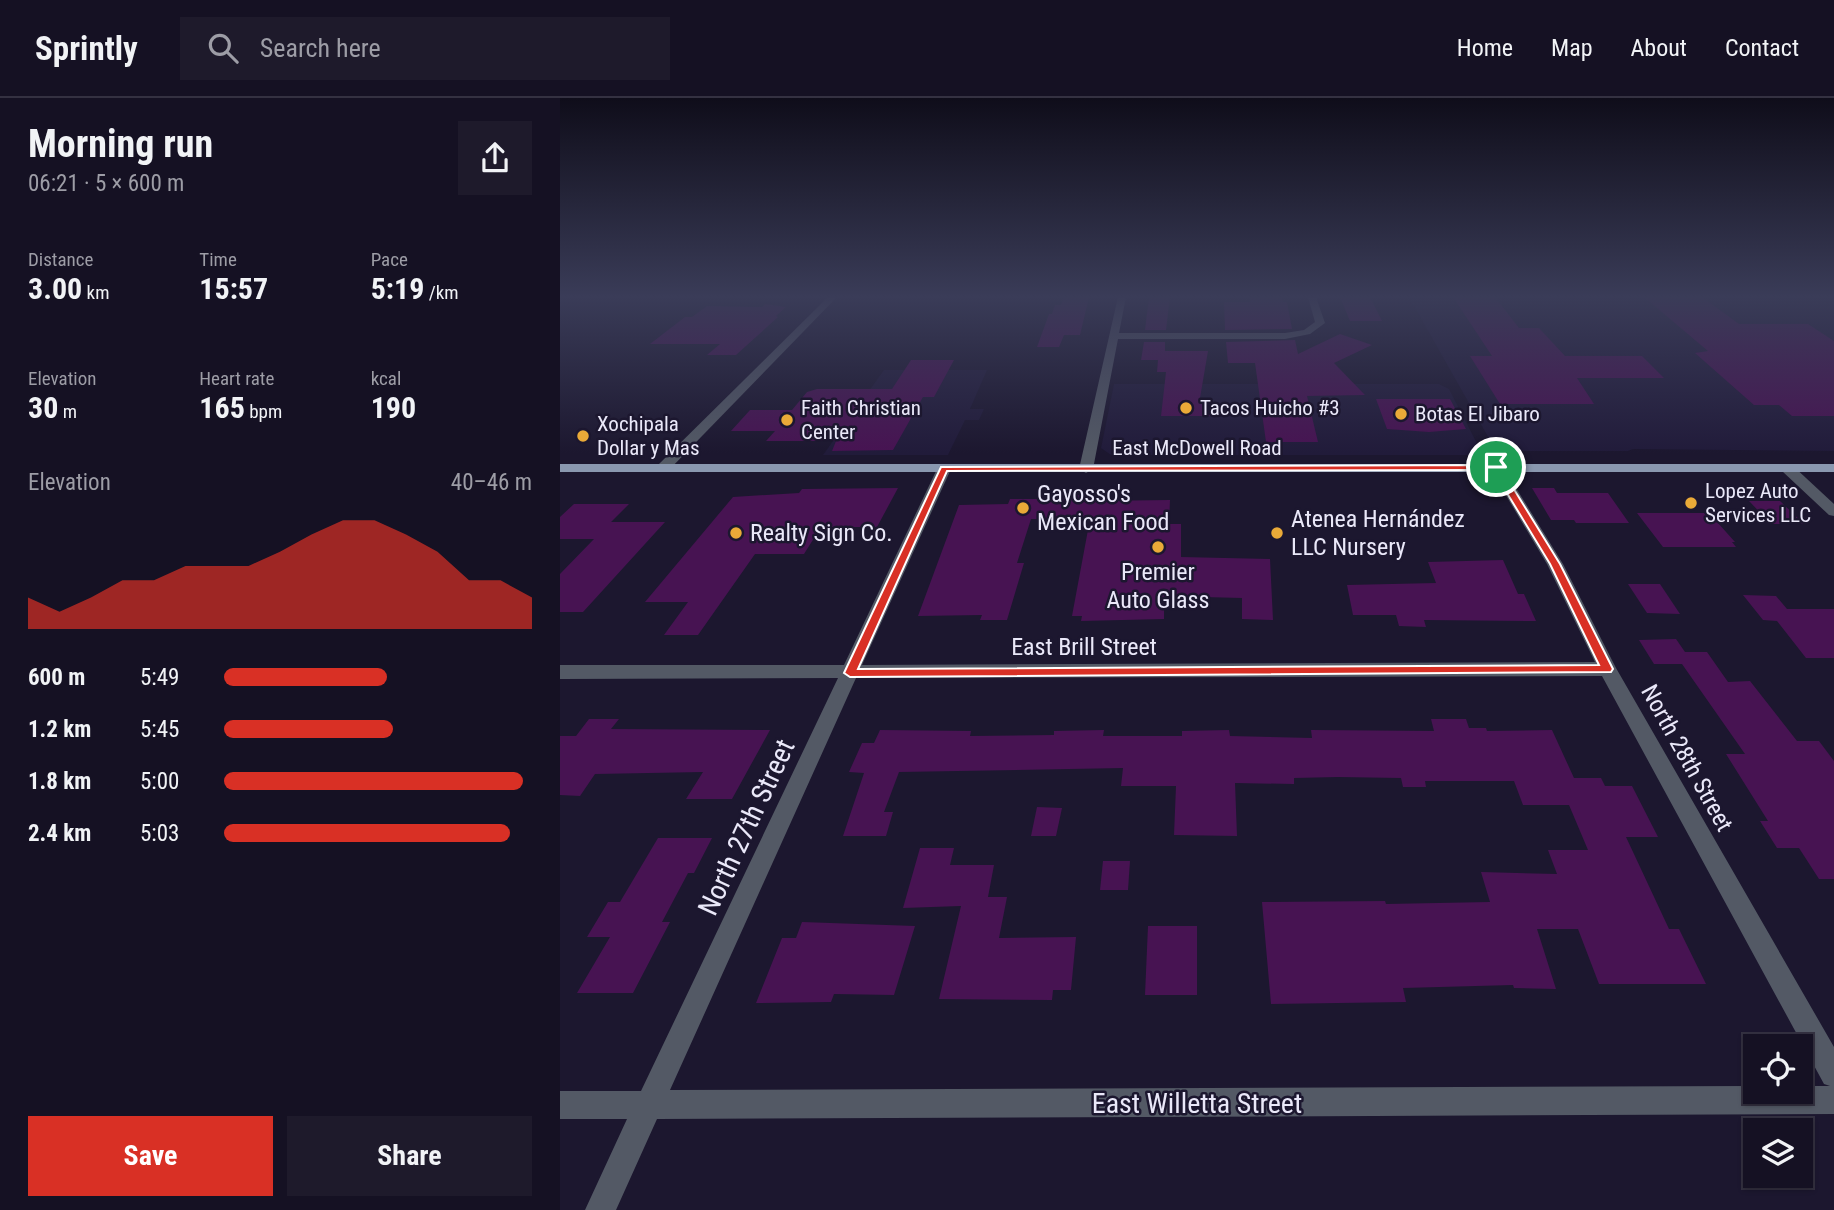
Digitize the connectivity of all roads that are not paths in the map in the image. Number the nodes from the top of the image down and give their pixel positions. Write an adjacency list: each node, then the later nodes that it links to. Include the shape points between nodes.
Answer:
1 (781, 349): 5 (street)
2 (1111, 349): 9 (street)
3 (1496, 467): 6 (main road, East McDowell Road); 9 (main road, East McDowell Road); 11 (street, North 28th Street, via 1555,564)
4 (560, 468): 5 (main road, East McDowell Road)
5 (663, 468): 8 (main road, East McDowell Road)
6 (1787, 468): 7 (main road, East McDowell Road); 10 (street)
7 (1834, 468)
8 (944, 469): 9 (main road, East McDowell Road); 13 (street, North 27th Street)
9 (1086, 469)
10 (1834, 512)
11 (1607, 669): 13 (street, East Brill Street); 14 (street, North 28th Street)
12 (560, 672): 13 (street, East Brill Street)
13 (850, 673): 17 (street, North 27th Street)
14 (1834, 1074)
15 (1834, 1100): 17 (street, East Willetta Street)
16 (560, 1105): 17 (street, East Willetta Street)
17 (649, 1105): 18 (street, North 27th Street)
18 (600, 1210)

